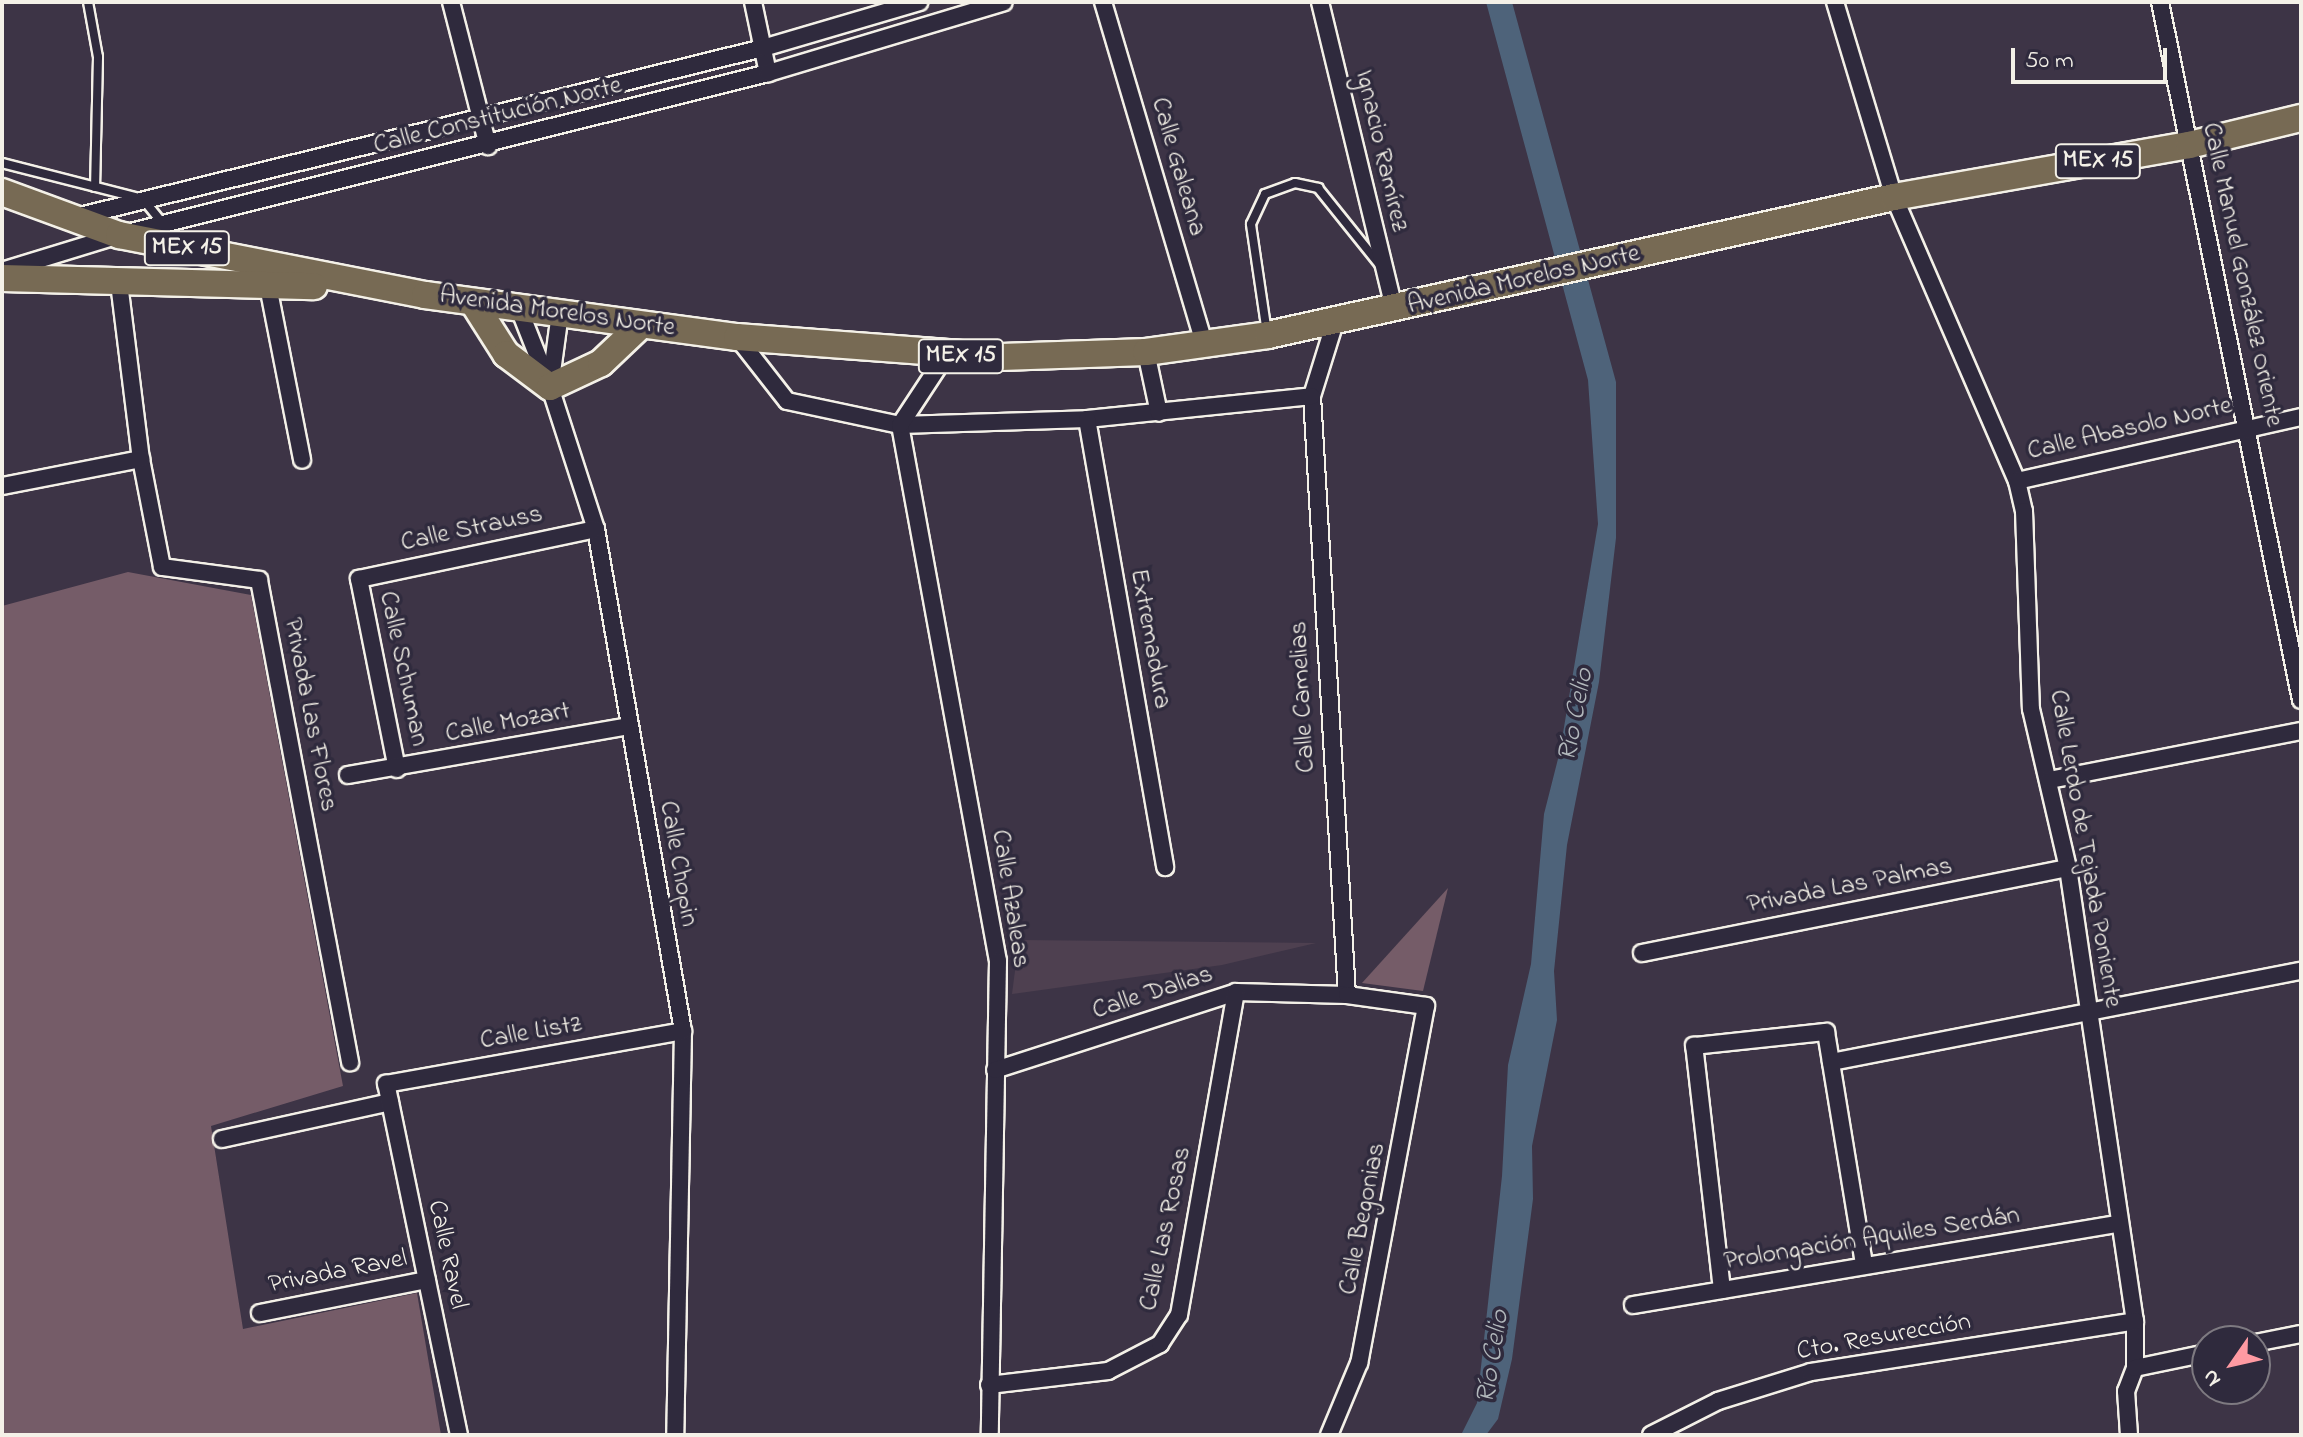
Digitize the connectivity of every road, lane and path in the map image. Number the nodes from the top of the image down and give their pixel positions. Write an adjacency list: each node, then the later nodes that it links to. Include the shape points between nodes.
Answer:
1 (88, 2): 17 (lane, via 98,57)
2 (451, 2): 12 (street)
3 (753, 2): 10 (street)
4 (919, 2): 10 (street, Calle Constitución Norte)
5 (1004, 2): 11 (street, Calle Constitución Norte)
6 (1103, 2): 38 (street, Calle Galeana)
7 (1320, 2): 24 (street, Ignacio Ramírez)
8 (1835, 2): 19 (street, Calle Lerdo de Tejada Poniente)
9 (2160, 2): 14 (street, Calle Manuel González Oriente)
10 (763, 48): 11 (street); 12 (street, Calle Constitución Norte)
11 (768, 73): 15 (street, Calle Constitución Norte)
12 (479, 114): 15 (street); 20 (street, Calle Constitución Norte)
13 (2301, 118): 14 (main road, Avenida Morelos Norte / MEX 15)
14 (2189, 145): 19 (main road, Avenida Morelos Norte / MEX 15); 47 (street, Calle Manuel González Oriente)
15 (488, 146): 22 (street, Calle Constitución Norte)
16 (2, 163): 17 (lane)
17 (95, 187): 20 (lane)
18 (2, 192): 21 (main road, MEX 15)
19 (1894, 197): 32 (main road, Avenida Morelos Norte / MEX 15); 50 (street, Calle Lerdo de Tejada Poniente)
20 (143, 199): 21 (street, Calle Constitución Norte); 22 (lane)
21 (71, 219): 23 (main road, MEX 15)
22 (164, 225): 23 (street, Calle Constitución Norte)
23 (119, 235): 25 (street, Calle Constitución Norte); 29 (main road, MEX 15)
24 (1384, 269): 32 (street, Ignacio Ramírez); 36 (lane, via 1318,188 1295,183 1265,194 1251,224)
25 (2, 271)
26 (2, 278): 27 (main road, MEX 15)
27 (119, 283): 28 (main road, MEX 15); 48 (street, Privada Las Flores)
28 (268, 286): 29 (main road, MEX 15); 49 (street)
29 (377, 287): 30 (main road, Avenida Morelos Norte / MEX 15)
30 (473, 302): 31 (main road, Avenida Morelos Norte / MEX 15); 41 (main road, via 506,354)
31 (518, 306): 33 (main road, Avenida Morelos Norte / MEX 15); 41 (street)
32 (1395, 311): 34 (main road, Avenida Morelos Norte / MEX 15)
33 (560, 313): 35 (main road, Avenida Morelos Norte / MEX 15); 41 (street, Calle Chopin)
34 (1335, 322): 36 (main road, Avenida Morelos Norte / MEX 15); 42 (street)
35 (640, 326): 37 (main road, Avenida Morelos Norte / MEX 15); 41 (main road, via 601,363)
36 (1268, 335): 38 (main road, Avenida Morelos Norte / MEX 15)
37 (737, 337): 40 (main road, Avenida Morelos Norte / MEX 15); 46 (street, via 787,401)
38 (1205, 346): 39 (main road, Avenida Morelos Norte / MEX 15)
39 (1146, 352): 40 (main road, Avenida Morelos Norte / MEX 15); 43 (street)
40 (946, 355): 46 (street)
41 (550, 387): 52 (street, Calle Chopin)
42 (1312, 396): 43 (street); 65 (street, Calle Camelias)
43 (1159, 413): 45 (street)
44 (2301, 417): 47 (street, Calle Abasolo Norte)
45 (1087, 419): 46 (street); 60 (street, Extremadura)
46 (900, 425): 71 (street, Calle Azaleas, via 998,961)
47 (2249, 427): 50 (street, Calle Abasolo Norte); 54 (street, Calle Manuel González Oriente)
48 (141, 459): 51 (street); 69 (street, Privada Las Flores, via 162,567 259,580)
49 (302, 460)
50 (2017, 481): 59 (street, Calle Lerdo de Tejada Poniente, via 2024,511 2031,709)
51 (2, 486)
52 (596, 529): 53 (street, Calle Strauss); 55 (street, Calle Chopin)
53 (359, 579): 57 (street, Calle Schuman)
54 (2301, 700)
55 (628, 726): 57 (street, Calle Mozart); 68 (street, Calle Chopin)
56 (2301, 731): 59 (street)
57 (397, 769): 58 (street, Calle Mozart)
58 (348, 775)
59 (2049, 780): 61 (street, Calle Lerdo de Tejada Poniente)
60 (1165, 867)
61 (2068, 868): 62 (street, Privada Las Palmas); 67 (street, Calle Lerdo de Tejada Poniente)
62 (1642, 953)
63 (2301, 971): 67 (street)
64 (1236, 992): 65 (street, Calle Dalias); 71 (street, Calle Dalias); 86 (street, Calle Las Rosas, via 1179,1315 1160,1344 1108,1371)
65 (1347, 995): 66 (street, Calle Dalias)
66 (1426, 1006): 90 (street, Calle Begonias, via 1359,1363)
67 (2088, 1013): 70 (street); 75 (street, Calle Lerdo de Tejada Poniente)
68 (683, 1031): 72 (street, Calle Listz); 88 (street, Calle Chopin)
69 (350, 1062)
70 (1831, 1062): 76 (street); 78 (street, via 1826,1032 1694,1046)
71 (995, 1070): 86 (street, Calle Azaleas)
72 (386, 1084): 73 (street, Calle Ravel)
73 (390, 1102): 74 (street); 77 (street, Calle Ravel)
74 (222, 1139)
75 (2118, 1224): 76 (street, Prolongación Aquiles Serdán); 81 (street, Calle Lerdo de Tejada Poniente)
76 (1864, 1265): 78 (street, Prolongación Aquiles Serdán)
77 (427, 1280): 80 (street, Privada Ravel); 87 (street, Calle Ravel)
78 (1722, 1290): 79 (street, Prolongación Aquiles Serdán)
79 (1633, 1305)
80 (260, 1313)
81 (2135, 1321): 85 (street, Calle Lerdo de Tejada Poniente); 91 (street, Cto. Resurección, via 1811,1372 1718,1401)
82 (2301, 1334): 83 (street)
83 (2271, 1340)
84 (2191, 1356): 85 (street)
85 (2135, 1368): 92 (street, Calle Lerdo de Tejada Poniente, via 2126,1391)
86 (989, 1385): 89 (street, Calle Azaleas)
87 (459, 1435)
88 (675, 1435)
89 (990, 1435)
90 (1329, 1435)
91 (1651, 1435)
92 (2129, 1435)

